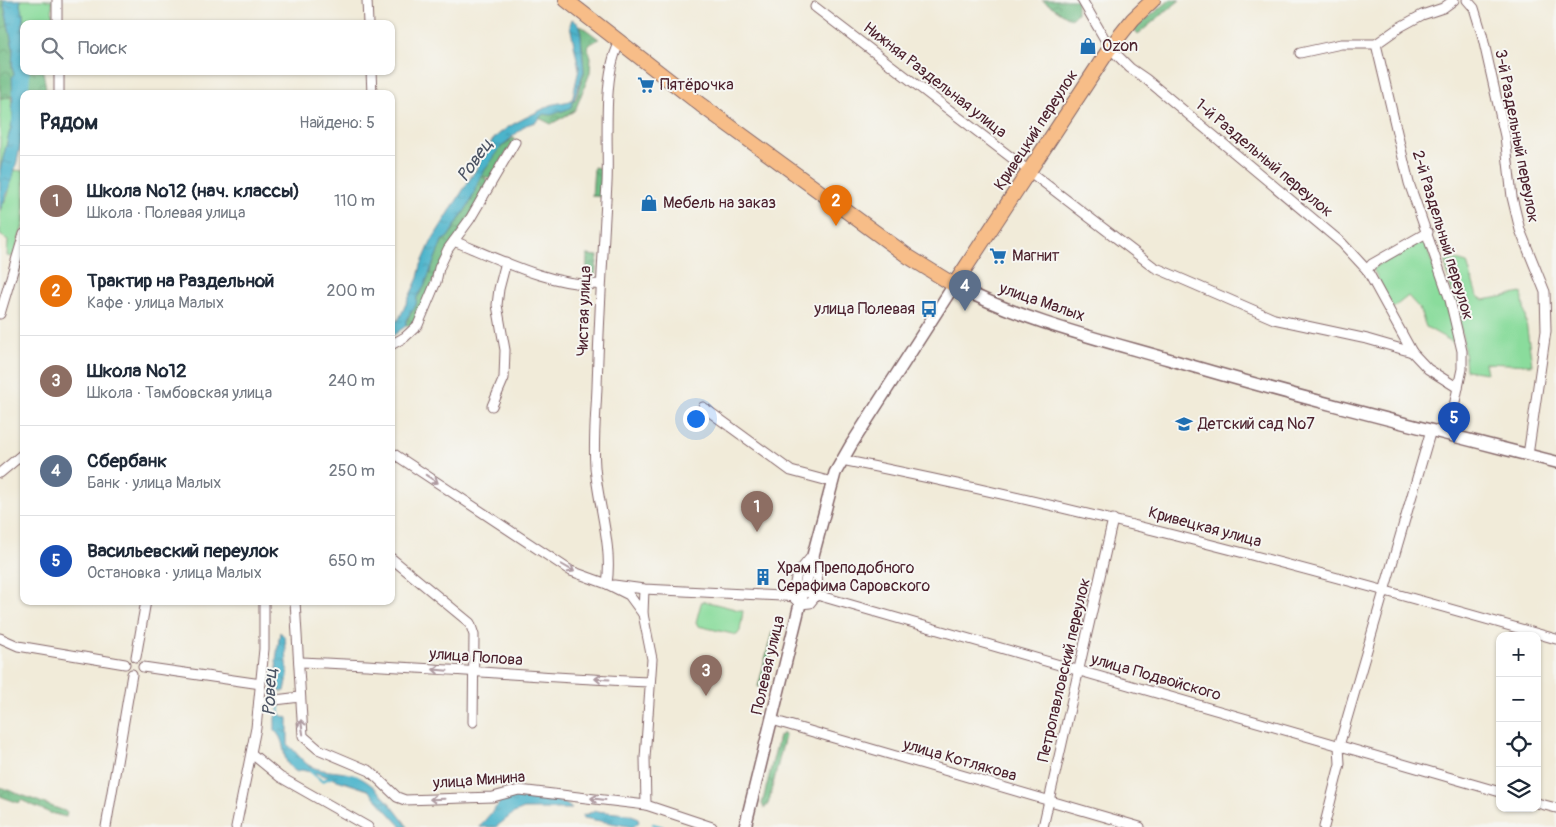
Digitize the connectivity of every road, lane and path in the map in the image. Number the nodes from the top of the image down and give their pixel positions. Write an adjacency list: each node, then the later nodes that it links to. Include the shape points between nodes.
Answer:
1 (57, 0): 10 (street)
2 (367, 0): 11 (street)
3 (566, 0): 8 (main road, улица Малых)
4 (1082, 0): 14 (street, 1-й Раздельный переулок)
5 (1153, 0): 14 (main road, Кривецкий переулок)
6 (1454, 0): 13 (street, via 1400,27)
7 (1467, 0): 38 (street, 3-й Раздельный переулок, via 1474,8 1482,34 1505,136 1512,197 1520,230 1545,292 1546,331)
8 (581, 5): 12 (main road, улица Малых)
9 (815, 8): 21 (street, Нижняя Раздельная улица)
10 (57, 20)
11 (368, 20)
12 (620, 42): 27 (street, Чистая улица, via 610,74); 28 (main road, улица Малых, via 909,257)
13 (1376, 44): 15 (street, via 1341,44); 22 (street, 2-й Раздельный переулок, via 1409,183)
14 (1110, 48): 21 (main road, Кривецкий переулок); 26 (street, 1-й Раздельный переулок, via 1342,243)
15 (1300, 53)
16 (58, 75): 18 (street)
17 (371, 75): 19 (street)
18 (59, 90)
19 (372, 90)
20 (514, 142): 23 (street)
21 (1030, 172): 28 (main road, Кривецкий переулок); 31 (street, Нижняя Раздельная улица, via 1131,252 1180,280 1274,319)
22 (1428, 232): 26 (street); 32 (street, 2-й Раздельный переулок, via 1462,350)
23 (454, 241): 25 (street); 30 (street, via 439,268 418,325)
24 (20, 247): 29 (street)
25 (506, 262): 27 (street, via 576,285); 33 (street, via 497,305 505,350 504,378)
26 (1367, 270): 31 (street, 1-й Раздельный переулок)
27 (600, 284): 47 (street, Чистая улица, via 595,467)
28 (954, 285): 35 (street, улица Малых, via 1011,312 1078,333); 40 (street, Полевая улица)
29 (0, 314)
30 (395, 343)
31 (1412, 352): 32 (street, via 1428,369)
32 (1458, 388): 36 (street, 2-й Раздельный переулок)
33 (492, 406)
34 (703, 407): 43 (street, via 791,471)
35 (1431, 430): 36 (street, улица Малых); 49 (street)
36 (1448, 434): 38 (street, улица Малых)
37 (395, 455): 47 (street, one-way to 47, via 571,571)
38 (1528, 455): 41 (street, улица Малых)
39 (20, 456): 42 (street)
40 (842, 460): 43 (street, Полевая улица); 44 (street, Кривецкая улица)
41 (1556, 462)
42 (0, 473)
43 (832, 482): 45 (street, Полевая улица)
44 (1113, 519): 49 (street, Кривецкая улица); 62 (street, Петропавловский переулок)
45 (814, 552): 50 (street, via 818,574); 51 (street, Полевая улица)
46 (395, 561): 63 (street, via 470,623 474,635)
47 (607, 584): 48 (street, улица Подвойского); 55 (street, via 629,594)
48 (644, 589): 51 (street, улица Подвойского); 55 (street)
49 (1385, 590): 57 (street, Кривецкая улица); 71 (street)
50 (816, 594): 51 (street, улица Подвойского); 51 (street, via 810,603); 62 (street, улица Подвойского)
51 (799, 597): 69 (street, Полевая улица)
52 (145, 605): 58 (street)
53 (264, 605): 66 (street)
54 (295, 605): 59 (street, улица Минина)
55 (644, 614): 65 (street, via 651,652)
56 (0, 638): 60 (street, via 18,646)
57 (1556, 639)
58 (136, 657): 60 (street); 61 (street)
59 (299, 662): 63 (street, улица Попова, one-way to 59); 67 (street, улица Минина)
60 (125, 664): 64 (street)
61 (143, 667): 64 (street); 66 (street)
62 (1078, 671): 71 (street, улица Подвойского); 74 (street, Петропавловский переулок)
63 (473, 673): 65 (street, улица Попова, one-way to 63); 70 (street)
64 (132, 674): 78 (street)
65 (650, 682): 76 (street, via 645,758)
66 (261, 684): 68 (street)
67 (300, 697): 68 (street); 76 (street, улица Минина, one-way to 67, via 519,790 493,797 405,800 397,797 370,771 318,749 304,736)
68 (259, 702): 72 (street)
69 (772, 720): 74 (street, улица Котлякова); 82 (street, Полевая улица)
70 (472, 722)
71 (1339, 746): 73 (street, улица Подвойского); 85 (street, via 1340,764)
72 (252, 754): 79 (street); 80 (street, via 280,777)
73 (1496, 791)
74 (1050, 802): 83 (street, Петропавловский переулок); 84 (street, улица Котлякова)
75 (1541, 804): 77 (street)
76 (646, 805): 81 (street, улица Минина)
77 (1556, 808)
78 (106, 827)
79 (236, 827)
80 (368, 827)
81 (712, 827)
82 (746, 827)
83 (1044, 827)
84 (1140, 827)
85 (1324, 827)

